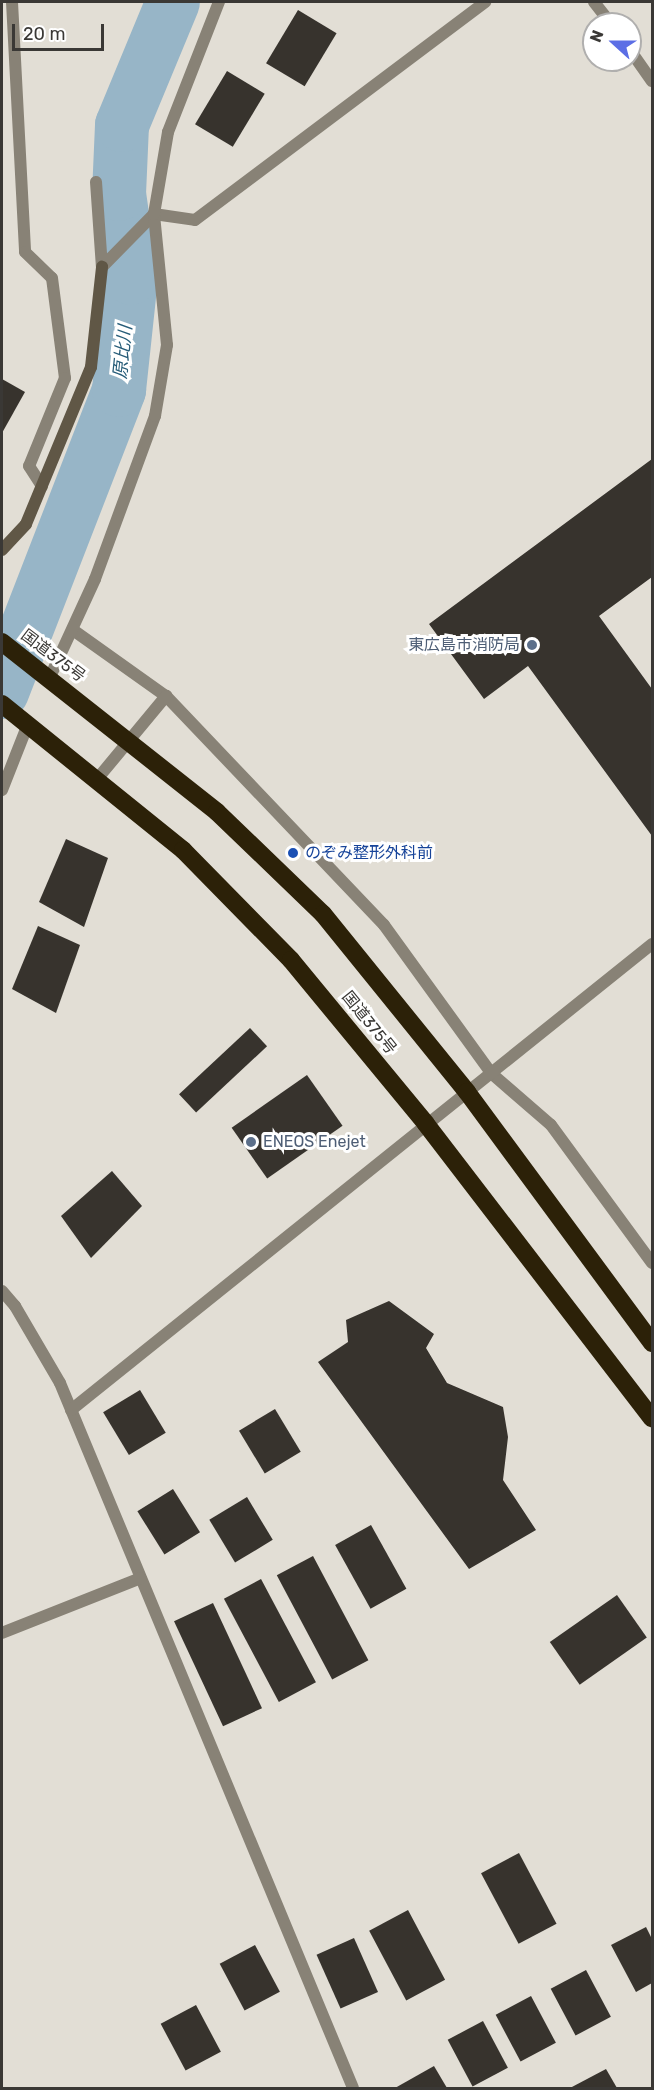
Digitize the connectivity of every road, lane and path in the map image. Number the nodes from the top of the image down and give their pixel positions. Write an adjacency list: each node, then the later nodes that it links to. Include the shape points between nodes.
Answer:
1 (12, 2): 9 (street, via 25,252 52,278 65,378 29,466)
2 (219, 2): 7 (street, via 168,132)
3 (485, 2): 7 (street, via 195,220)
4 (642, 67): 5 (street)
5 (652, 81)
6 (96, 182): 8 (street)
7 (154, 214): 8 (street); 11 (street, via 167,345 155,416)
8 (102, 267): 9 (street, via 91,367)
9 (42, 486): 10 (street, via 26,524)
10 (2, 550)
11 (73, 630): 13 (street); 14 (street)
12 (2, 642): 13 (highway, 国道375号)
13 (51, 677): 17 (highway, 国道375号)
14 (166, 696): 17 (street); 21 (street, via 384,925)
15 (2, 704): 16 (highway, 国道375号)
16 (28, 724): 18 (highway, 国道375号); 19 (street)
17 (129, 739): 18 (street); 22 (highway, 国道375号, via 217,812 323,914)
18 (98, 778): 23 (highway, 国道375号, via 183,850 291,960)
19 (2, 790)
20 (652, 944): 21 (street)
21 (491, 1073): 22 (street); 24 (street, via 551,1125)
22 (467, 1092): 23 (street); 26 (highway, 国道375号)
23 (426, 1124): 27 (street); 28 (highway, 国道375号)
24 (652, 1263)
25 (2, 1292): 27 (street, via 15,1306)
26 (652, 1343)
27 (71, 1410): 29 (street)
28 (652, 1418)
29 (141, 1578): 30 (street); 31 (street)
30 (2, 1633)
31 (354, 2088)

